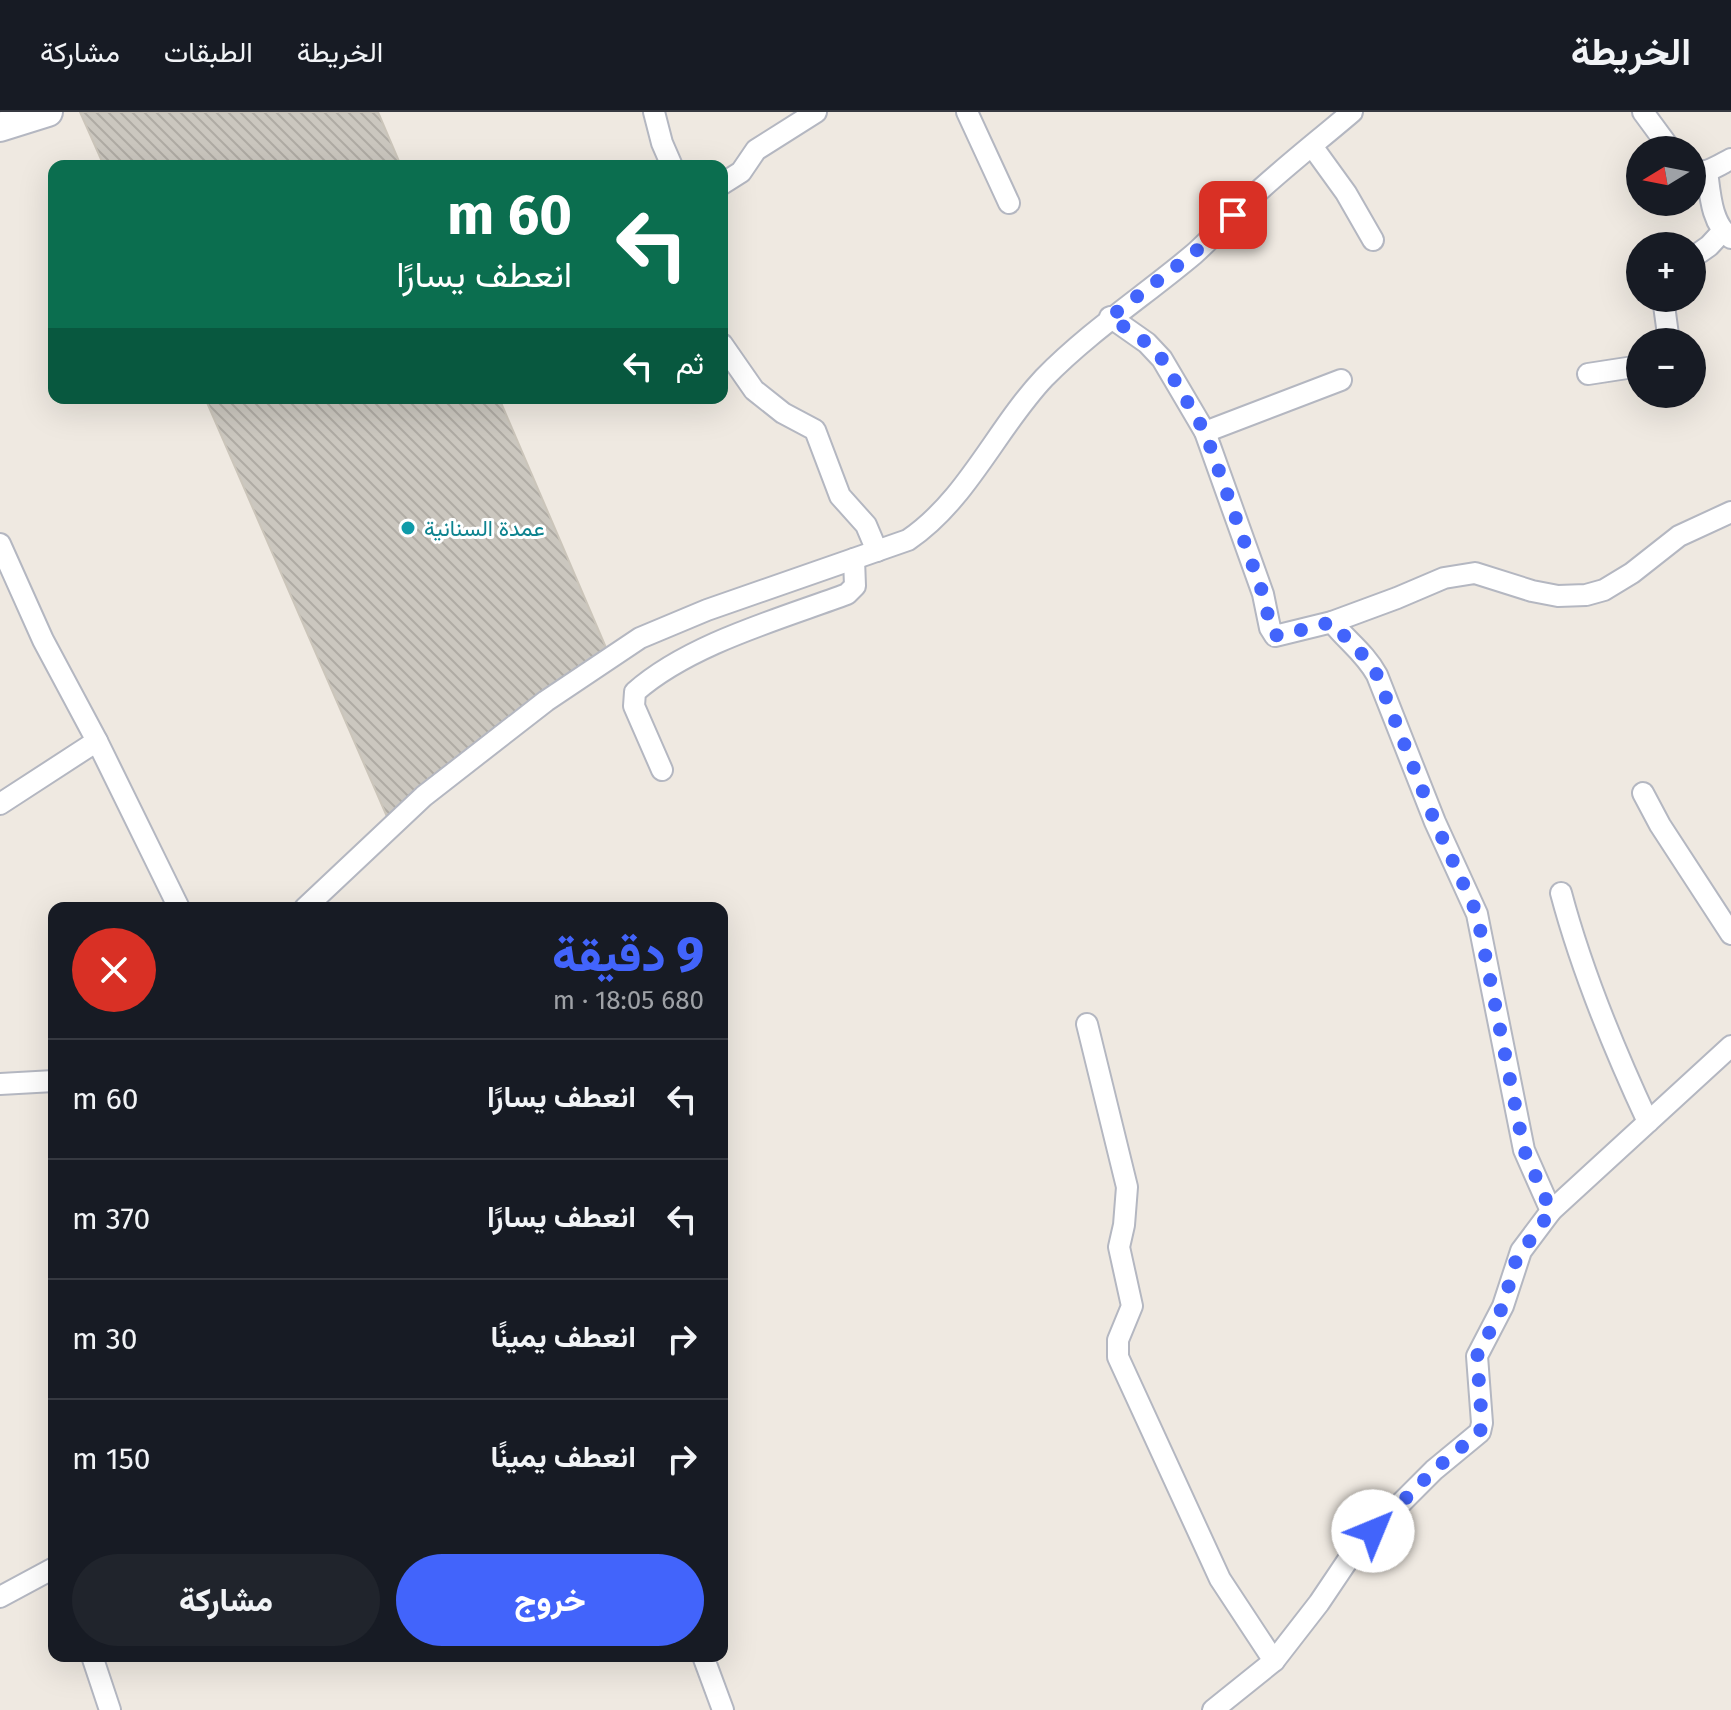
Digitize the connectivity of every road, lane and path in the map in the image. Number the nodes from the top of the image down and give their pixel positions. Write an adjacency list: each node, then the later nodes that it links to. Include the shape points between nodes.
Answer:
1 (48, 112): 7 (main road)
2 (654, 112): 11 (street)
3 (816, 112): 13 (street, via 756,150)
4 (967, 112): 15 (street)
5 (1352, 112): 9 (street)
6 (1643, 112): 8 (street)
7 (0, 127)
8 (1661, 136)
9 (1312, 146): 17 (street); 19 (street, via 1194,253)
10 (1731, 159): 12 (street)
11 (669, 160)
12 (1706, 168)
13 (728, 180)
14 (1706, 189): 16 (street)
15 (1009, 203)
16 (1726, 235): 18 (street)
17 (1373, 240)
18 (1706, 248)
19 (1110, 317): 24 (street, via 1162,359); 27 (street, via 1044,378 936,518 908,540)
20 (728, 353): 27 (street, via 754,390 815,430 840,496 866,525)
21 (1626, 368): 22 (street)
22 (1588, 374)
23 (1341, 380): 24 (street)
24 (1205, 432): 29 (street, via 1272,633 1278,636)
25 (1731, 512): 29 (street, via 1679,536 1632,573 1586,595 1532,591 1475,573 1444,578)
26 (0, 544): 30 (street)
27 (877, 551): 28 (street)
28 (854, 559): 31 (street, via 855,586 847,594 707,647 635,692 634,706); 36 (street, via 707,610 630,645 546,701 424,796)
29 (1332, 622): 43 (street, via 1377,675 1477,914 1524,1150)
30 (97, 741): 33 (street); 35 (street)
31 (662, 770)
32 (1643, 793): 37 (street)
33 (0, 804)
34 (1561, 893): 42 (street, via 1612,1046)
35 (176, 902)
36 (313, 902)
37 (1731, 934)
38 (1087, 1024): 46 (street, via 1127,1187 1119,1247 1132,1306 1118,1340 1118,1357 1220,1579)
39 (1731, 1046): 42 (street)
40 (48, 1081): 41 (street)
41 (0, 1084)
42 (1648, 1122): 43 (street)
43 (1551, 1211): 46 (street, via 1516,1260 1503,1306 1477,1356 1480,1432 1356,1548)
44 (48, 1571): 45 (street)
45 (0, 1597)
46 (1274, 1661): 51 (street)
47 (94, 1662): 49 (street)
48 (705, 1662): 50 (street)
49 (110, 1710)
50 (723, 1710)
51 (1213, 1710)

